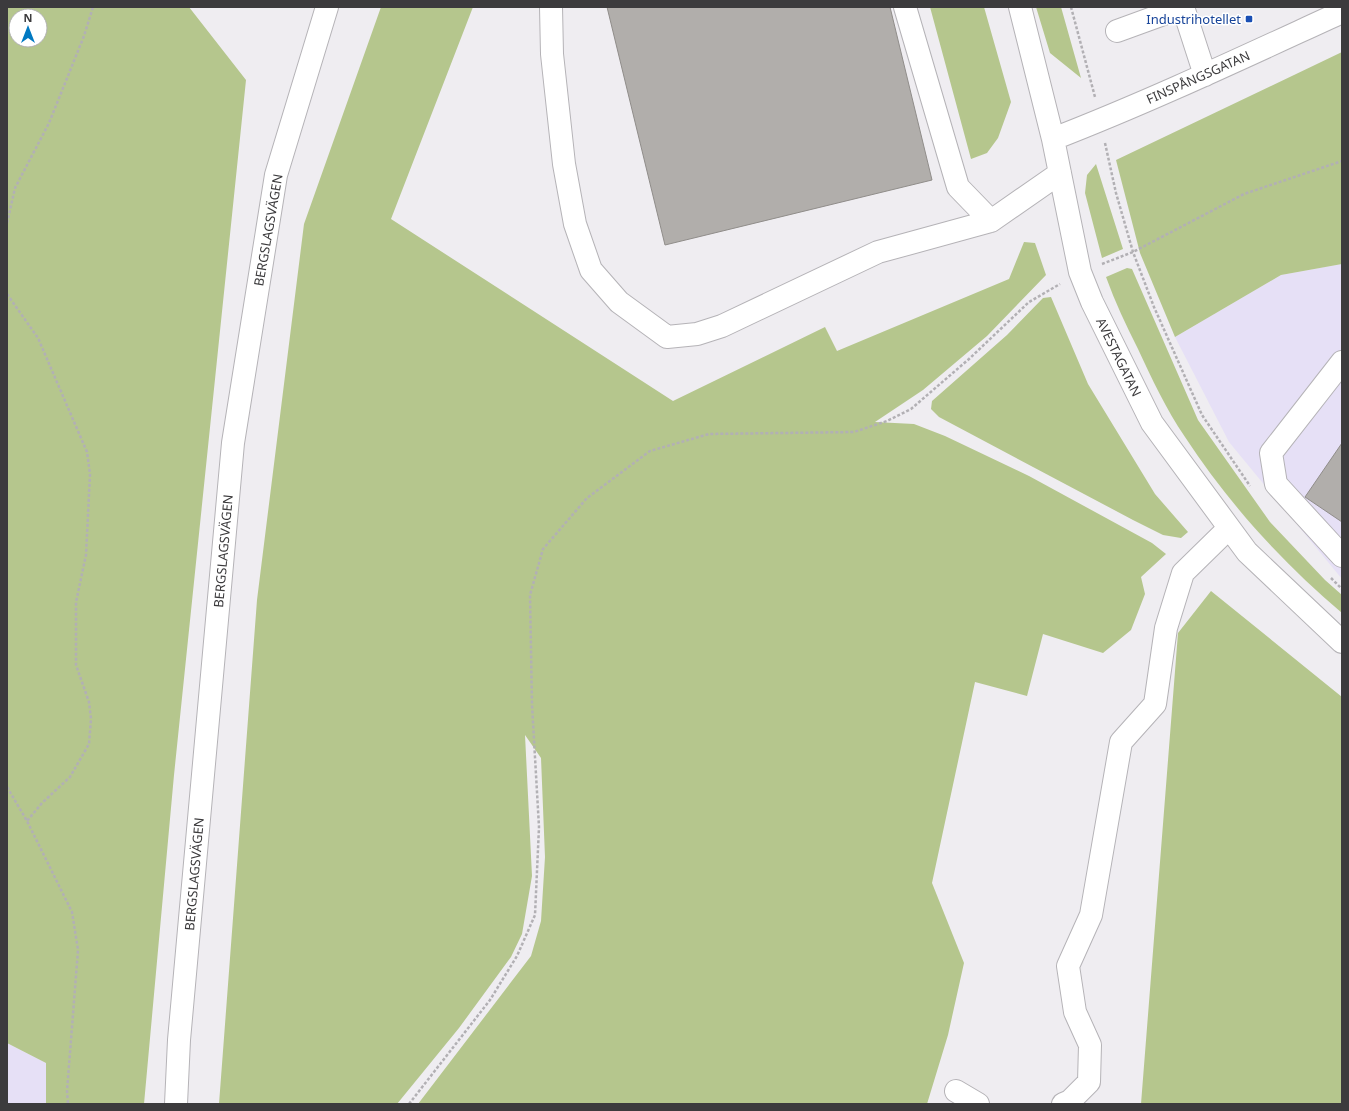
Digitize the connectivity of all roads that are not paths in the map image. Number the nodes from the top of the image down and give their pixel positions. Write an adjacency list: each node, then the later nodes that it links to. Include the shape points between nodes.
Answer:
1 (326, 7): 17 (main road, BERGSLAGSVÄGEN, via 276,175 233,443 179,1040)
2 (551, 7): 11 (main road, via 552,54 564,164 575,224 591,270 619,302 667,337 697,334 722,326 878,252)
3 (905, 7): 11 (main road, via 958,187)
4 (1020, 7): 9 (main road, AVESTAGATAN)
5 (1183, 7): 7 (main road); 8 (main road)
6 (1342, 12): 8 (main road, FINSPÅNGSGATAN)
7 (1117, 31)
8 (1205, 75): 9 (main road, FINSPÅNGSGATAN)
9 (1052, 139): 10 (main road, AVESTAGATAN)
10 (1060, 174): 11 (main road); 13 (main road, AVESTAGATAN, via 1080,272 1092,302 1152,424)
11 (991, 221)
12 (1342, 362): 14 (main road, via 1271,454 1276,484)
13 (1229, 528): 15 (main road, AVESTAGATAN, via 1247,552); 19 (main road, via 1183,573 1166,628 1155,704 1121,742 1091,914 1068,966 1075,1012 1090,1045 1089,1082 1070,1101)
14 (1342, 556)
15 (1342, 642)
16 (956, 1091): 18 (main road)
17 (176, 1104)
18 (978, 1104)
19 (1063, 1104)

